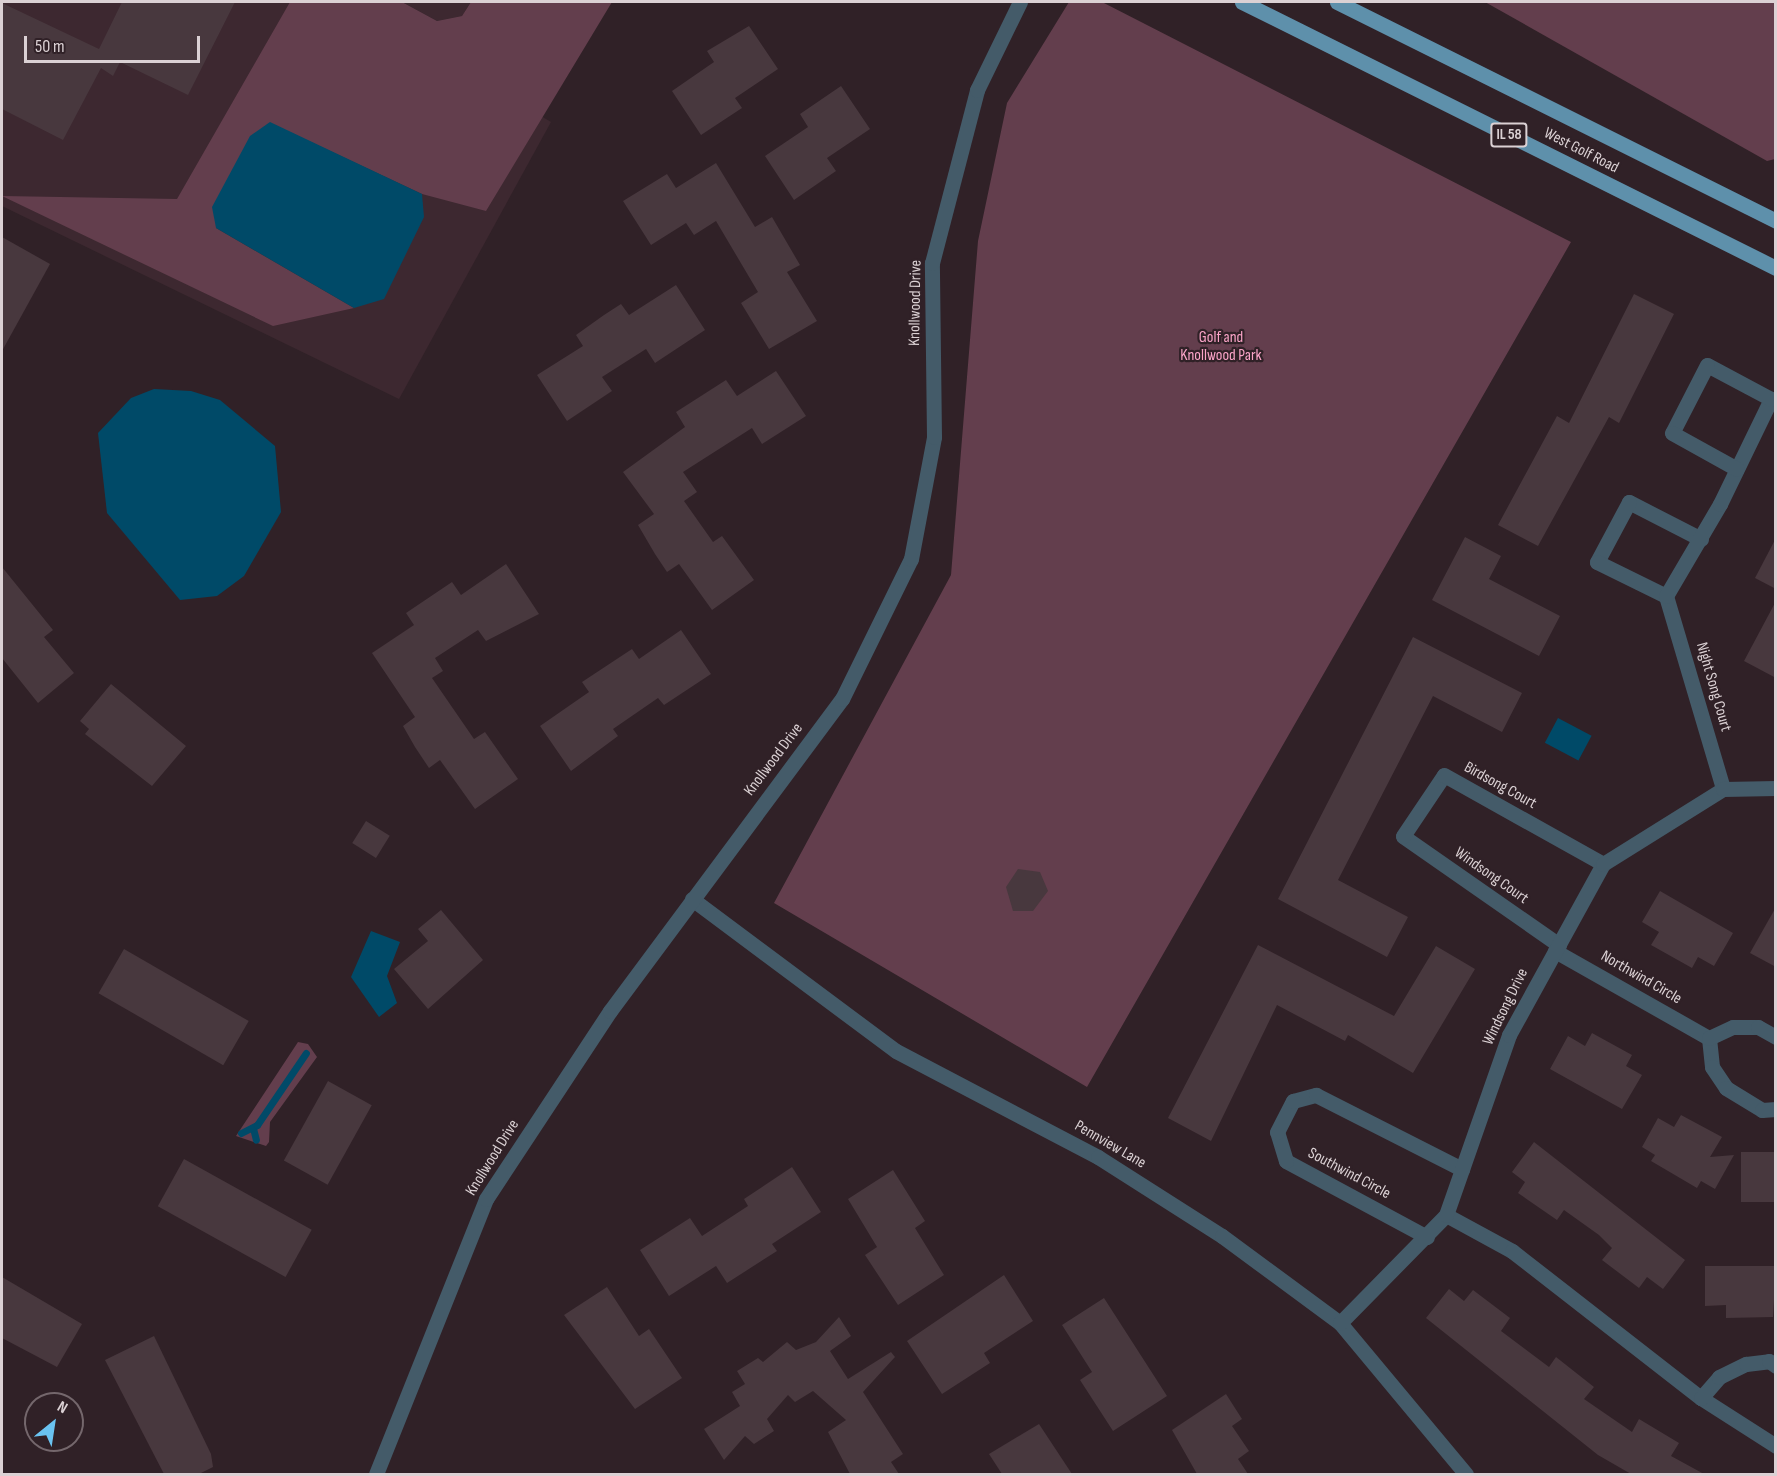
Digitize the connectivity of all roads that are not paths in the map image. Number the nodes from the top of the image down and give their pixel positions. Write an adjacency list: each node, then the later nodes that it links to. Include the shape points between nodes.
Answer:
1 (1020, 2): 13 (street, Knollwood Drive, via 977,90 932,263 934,437 911,559 842,699)
2 (1242, 2): 5 (main road, West Golf Road / IL 58)
3 (1337, 2): 4 (main road, West Golf Road / IL 58)
4 (1776, 221)
5 (1776, 268)
6 (1737, 469): 6 (street, via 1771,399 1707,365 1672,433); 7 (street)
7 (1701, 539): 8 (street); 8 (street, via 1629,502 1597,562)
8 (1666, 596): 10 (street, Night Song Court)
9 (1776, 788): 10 (street)
10 (1723, 789): 12 (street, Windsong Drive)
11 (1403, 836): 12 (street, Birdsong Court, via 1444,775); 14 (street, Windsong Court)
12 (1603, 864): 14 (street, Windsong Drive)
13 (692, 899): 21 (street, Pennview Lane, via 896,1051 1098,1157 1222,1236); 25 (street, Knollwood Drive, via 610,1011 486,1199)
14 (1557, 948): 16 (street, Northwind Circle); 18 (street, Windsong Drive, via 1509,1035)
15 (1776, 1037): 16 (street, via 1758,1027 1733,1027)
16 (1709, 1038): 17 (street, via 1713,1067 1726,1088 1762,1110)
17 (1776, 1109)
18 (1462, 1169): 19 (street, Windsong Drive); 20 (street, Southwind Circle, via 1316,1095 1293,1101 1277,1132 1286,1161)
19 (1446, 1215): 20 (street, Windsong Drive); 23 (street, via 1512,1251)
20 (1427, 1237): 21 (street, Windsong Drive)
21 (1340, 1323): 26 (street, Pennview Lane)
22 (1776, 1366): 23 (street, via 1769,1361 1746,1364 1719,1377)
23 (1701, 1398): 24 (street, via 1762,1443)
24 (1776, 1446)
25 (376, 1474)
26 (1466, 1474)

